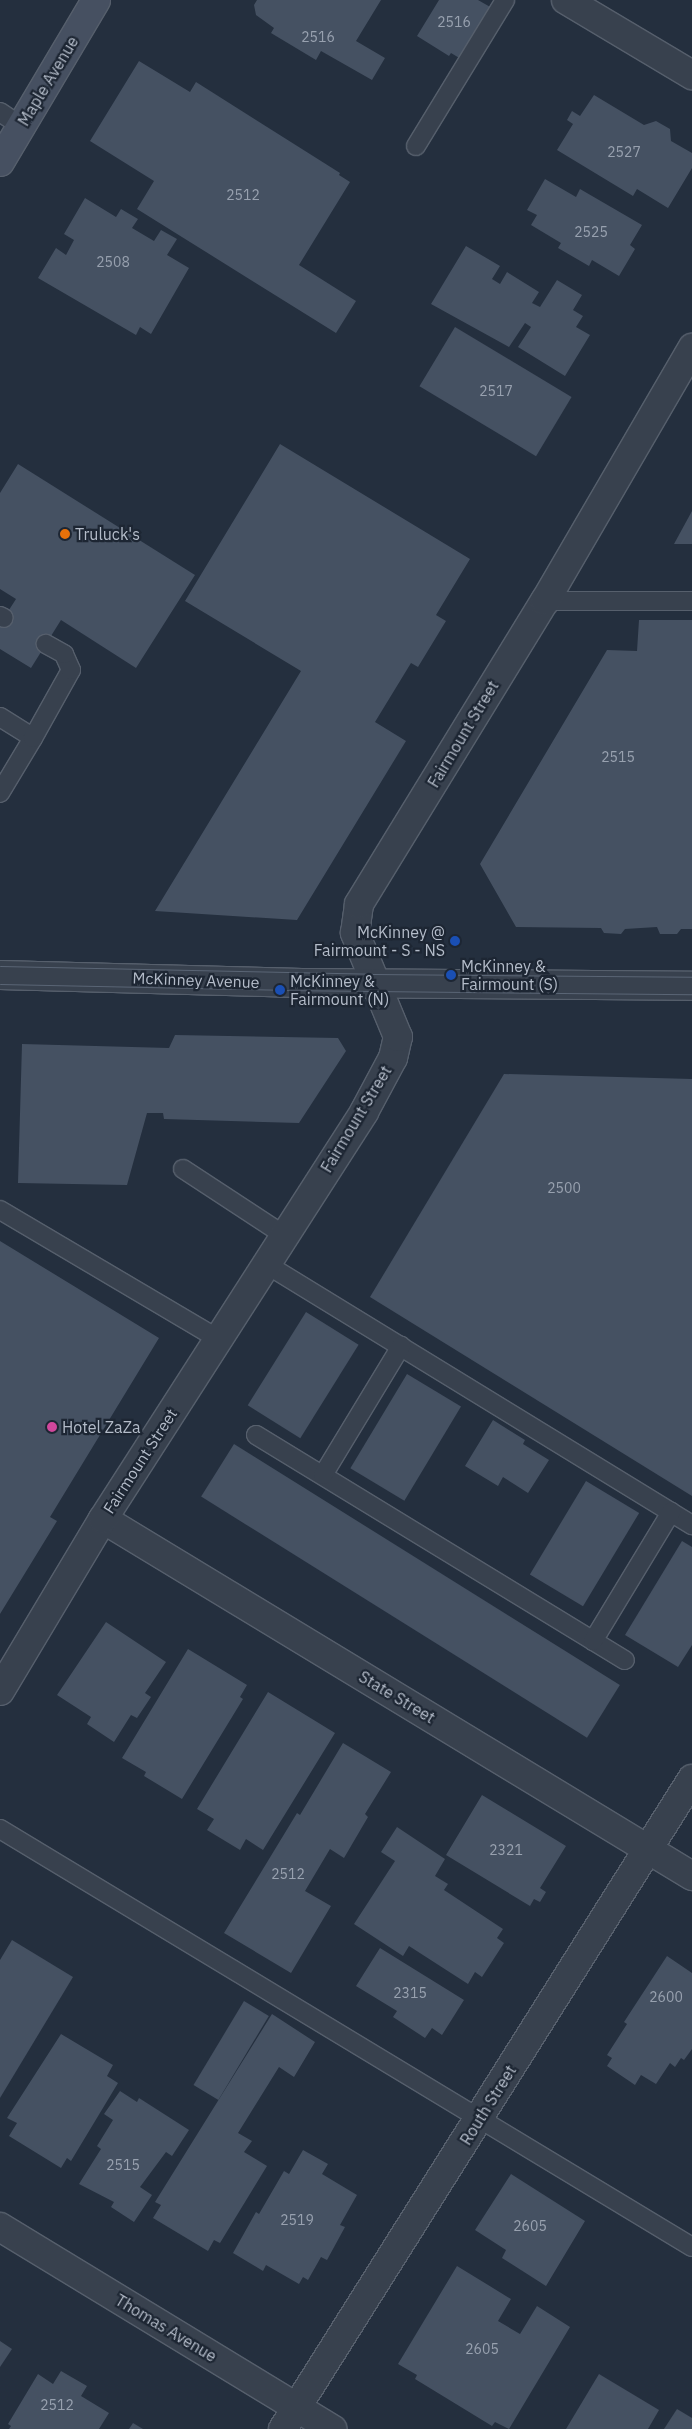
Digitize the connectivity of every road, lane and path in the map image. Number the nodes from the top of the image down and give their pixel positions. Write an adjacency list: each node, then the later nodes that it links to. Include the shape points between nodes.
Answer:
1 (96, 0): 5 (main road, Maple Avenue)
2 (505, 0): 6 (lane)
3 (566, 0): 4 (street)
4 (692, 75)
5 (11, 119): 7 (main road, Maple Avenue)
6 (416, 146)
7 (0, 162)
8 (692, 348): 9 (street, Fairmount Street)
9 (544, 601): 10 (lane); 16 (street, Fairmount Street, via 359,904 355,933)
10 (692, 601)
11 (46, 644): 13 (lane, via 64,654 71,670)
12 (0, 717): 13 (lane)
13 (33, 738): 14 (lane)
14 (0, 794)
15 (0, 975): 16 (street, McKinney Avenue)
16 (376, 983): 17 (street, McKinney Avenue); 20 (street, Fairmount Street, via 398,1037 393,1058 364,1112)
17 (692, 986)
18 (183, 1169): 20 (lane)
19 (0, 1210): 22 (lane)
20 (284, 1235): 21 (street, Fairmount Street)
21 (266, 1264): 22 (street, Fairmount Street); 23 (lane)
22 (218, 1339): 27 (street, Fairmount Street)
23 (401, 1346): 25 (lane); 26 (lane)
24 (256, 1435): 25 (lane)
25 (323, 1475): 29 (lane)
26 (671, 1512): 28 (lane); 29 (lane)
27 (102, 1519): 31 (street, Fairmount Street); 34 (street, State Street)
28 (692, 1525)
29 (593, 1641): 30 (lane)
30 (625, 1660)
31 (0, 1691)
32 (692, 1779): 34 (street, Routh Street)
33 (0, 1829): 36 (lane)
34 (648, 1849): 35 (street, State Street); 36 (street, Routh Street)
35 (692, 1876)
36 (480, 2119): 38 (lane); 39 (street, Routh Street)
37 (0, 2227): 39 (street, Thomas Avenue)
38 (692, 2247)
39 (289, 2418): 40 (street, Thomas Avenue)
40 (332, 2429)

